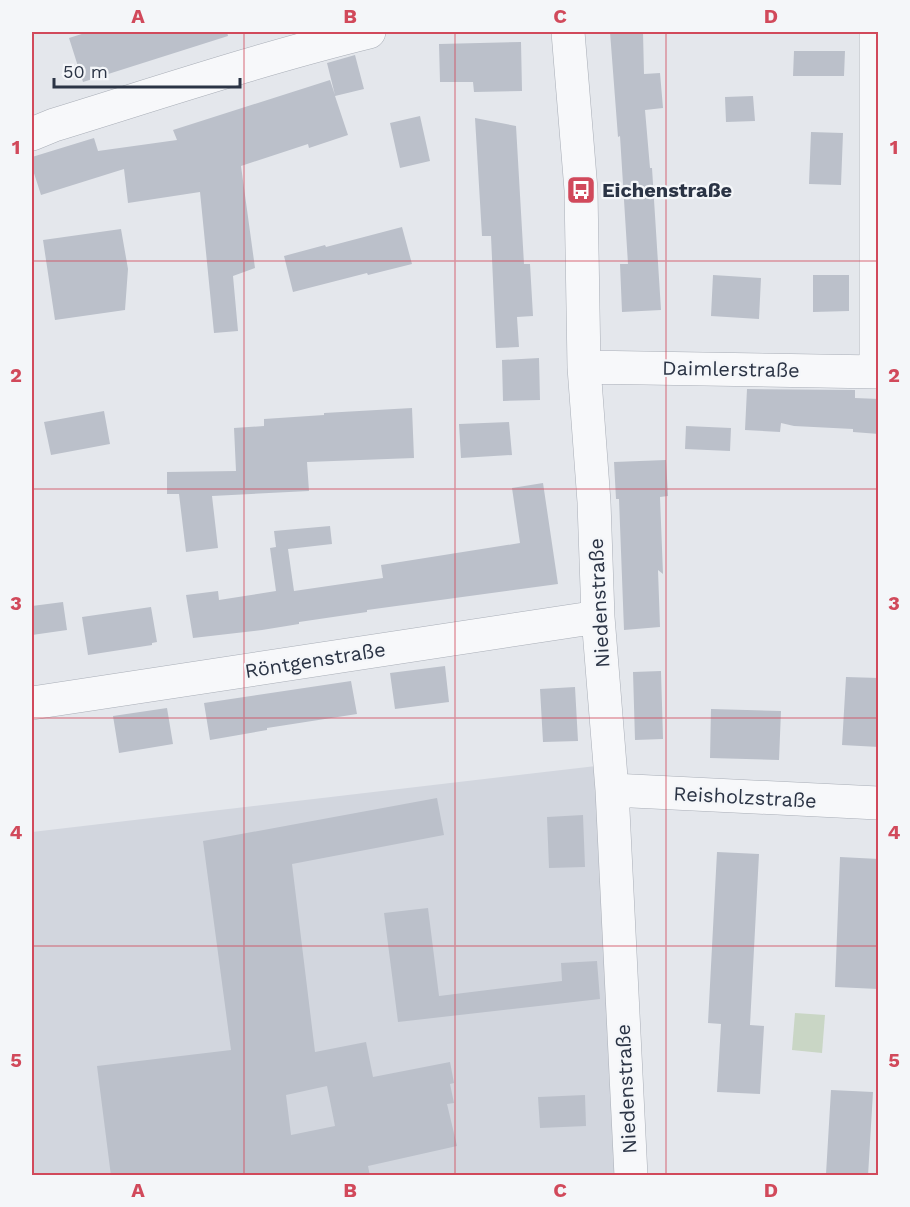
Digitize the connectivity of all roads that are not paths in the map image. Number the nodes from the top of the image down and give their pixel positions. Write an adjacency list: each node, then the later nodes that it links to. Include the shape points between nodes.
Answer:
1 (369, 32): 4 (street, via 251,64)
2 (568, 32): 5 (street, Niedenstraße, via 581,190)
3 (876, 32): 6 (street)
4 (32, 134)
5 (584, 367): 6 (street, Daimlerstraße); 7 (street, Niedenstraße)
6 (877, 372)
7 (598, 617): 8 (street, Röntgenstraße); 9 (street, Niedenstraße)
8 (32, 703)
9 (612, 790): 10 (street, Reisholzstraße); 11 (street, Niedenstraße)
10 (879, 803)
11 (631, 1176)

